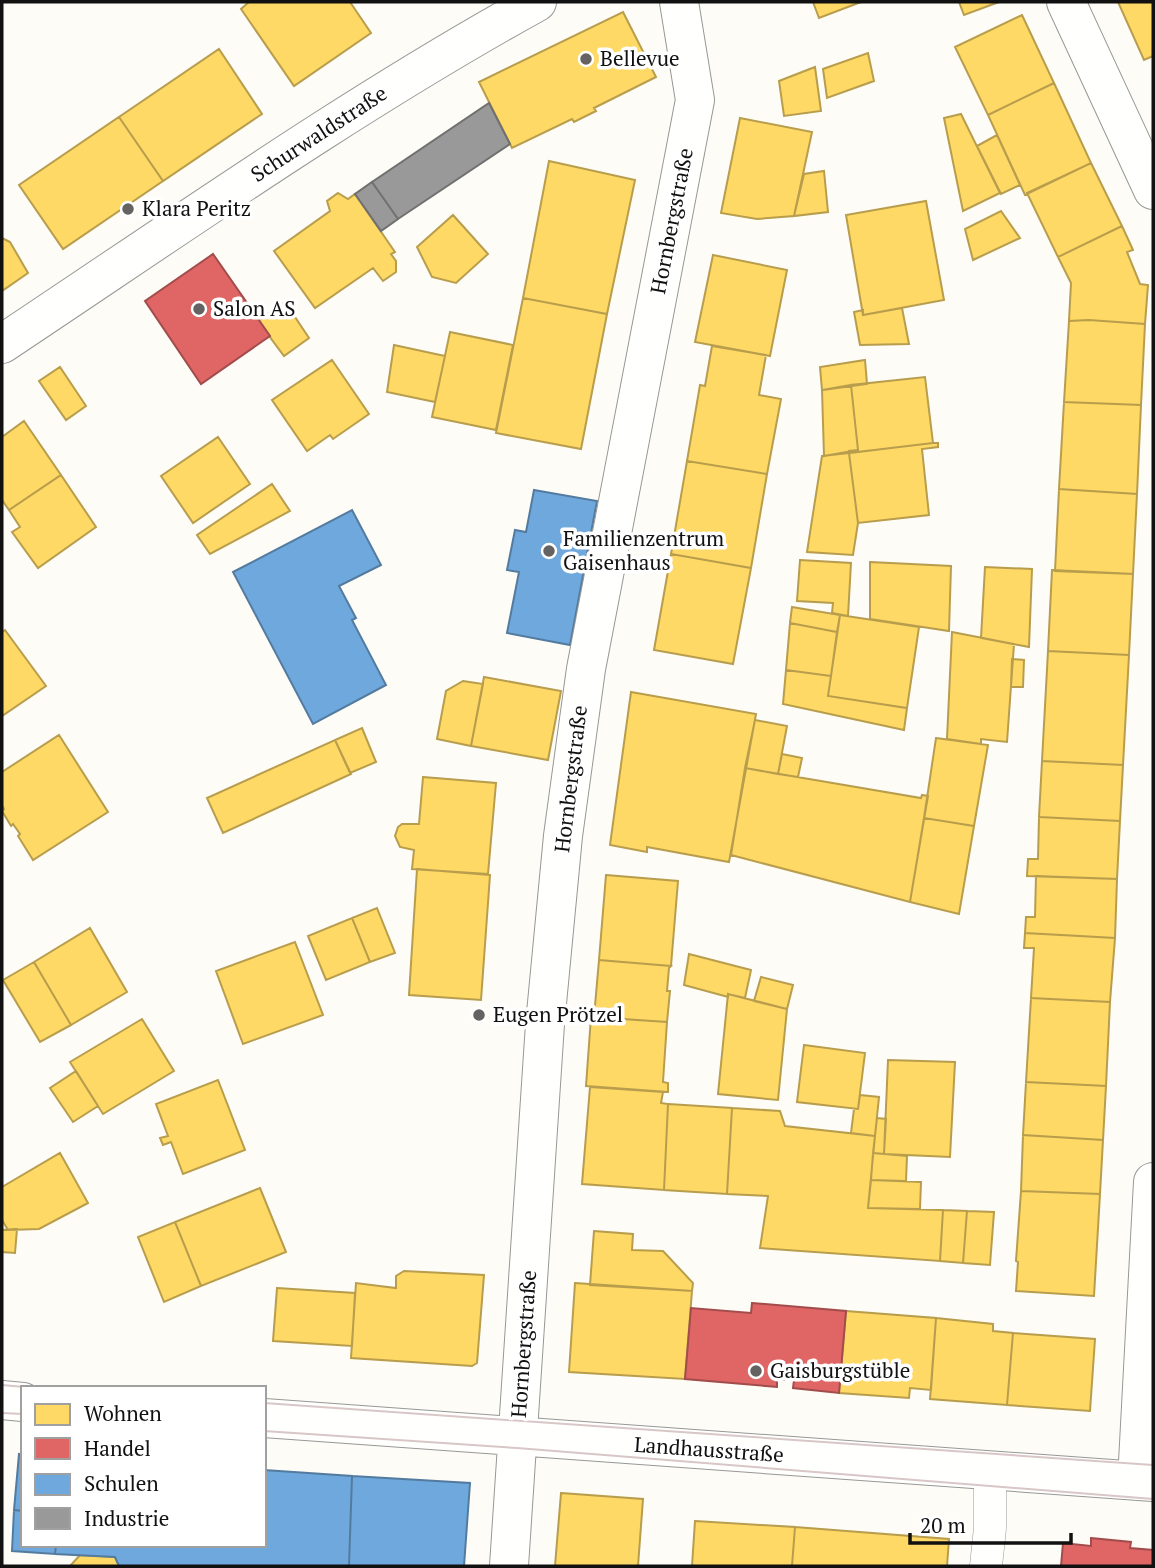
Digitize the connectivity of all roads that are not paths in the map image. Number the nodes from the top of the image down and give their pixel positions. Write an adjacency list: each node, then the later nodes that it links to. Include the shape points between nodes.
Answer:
1 (537, 2): 5 (street, Schurwaldstraße, via 299,146)
2 (679, 2): 10 (street, Hornbergstraße, via 695,100 586,669 563,836 545,1024)
3 (1066, 2): 4 (street)
4 (1153, 190)
5 (2, 344)
6 (1153, 1182): 12 (street)
7 (2, 1400): 8 (street)
8 (21, 1402)
9 (266, 1418): 10 (street, Landhausstraße)
10 (518, 1435): 11 (street, Landhausstraße); 13 (street, Hornbergstraße)
11 (990, 1471): 12 (street, Landhausstraße); 14 (lane)
12 (1145, 1481)
13 (509, 1566)
14 (986, 1566)

